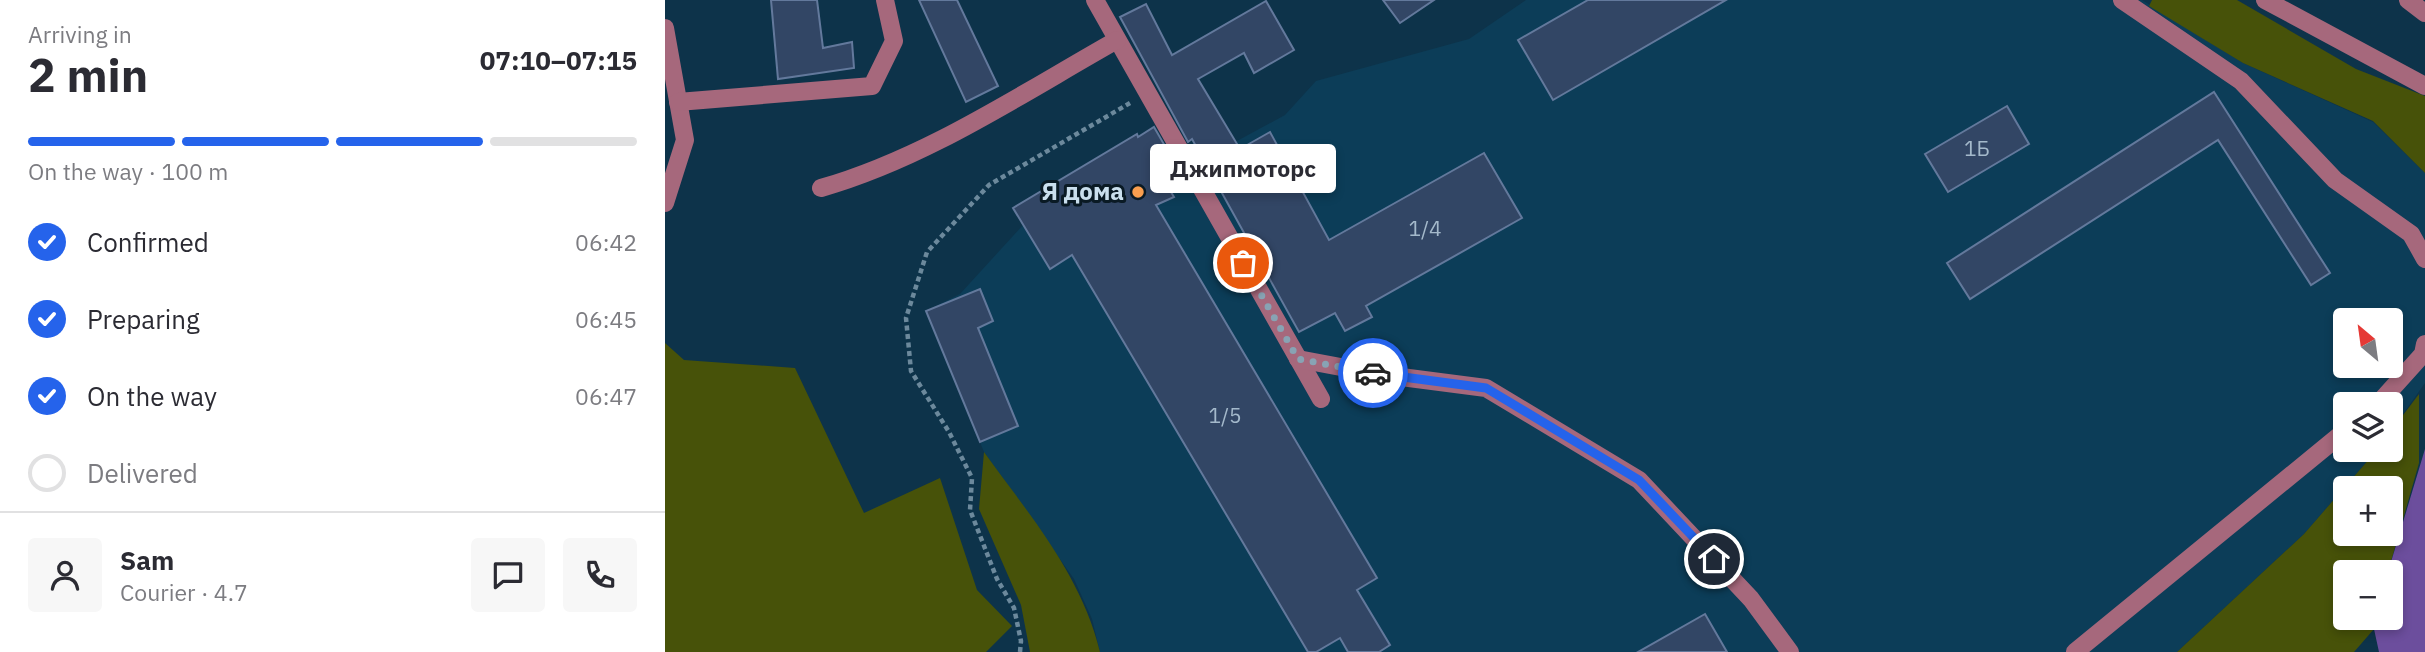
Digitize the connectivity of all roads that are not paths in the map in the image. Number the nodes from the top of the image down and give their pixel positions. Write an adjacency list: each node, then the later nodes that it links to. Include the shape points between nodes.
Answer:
1 (885, 0): 11 (street, via 894,41 872,86)
2 (1116, 0): 6 (street)
3 (2122, 0): 14 (street, via 2241,81 2335,180 2411,234)
4 (2265, 0): 10 (street)
5 (2407, 0): 7 (street)
6 (1097, 5): 9 (street)
7 (2425, 13)
8 (665, 28): 11 (street)
9 (1117, 40): 12 (street, via 949,135 868,175); 16 (street)
10 (2425, 86)
11 (678, 102): 13 (street, via 685,140)
12 (821, 188)
13 (665, 203)
14 (2425, 259)
15 (2425, 344): 17 (street, via 2423,354)
16 (1298, 359): 18 (street); 20 (street, via 1486,388 1639,480 1751,599)
17 (2389, 392)
18 (1321, 399)
19 (2333, 441): 21 (street)
20 (1790, 652)
21 (2075, 652)

